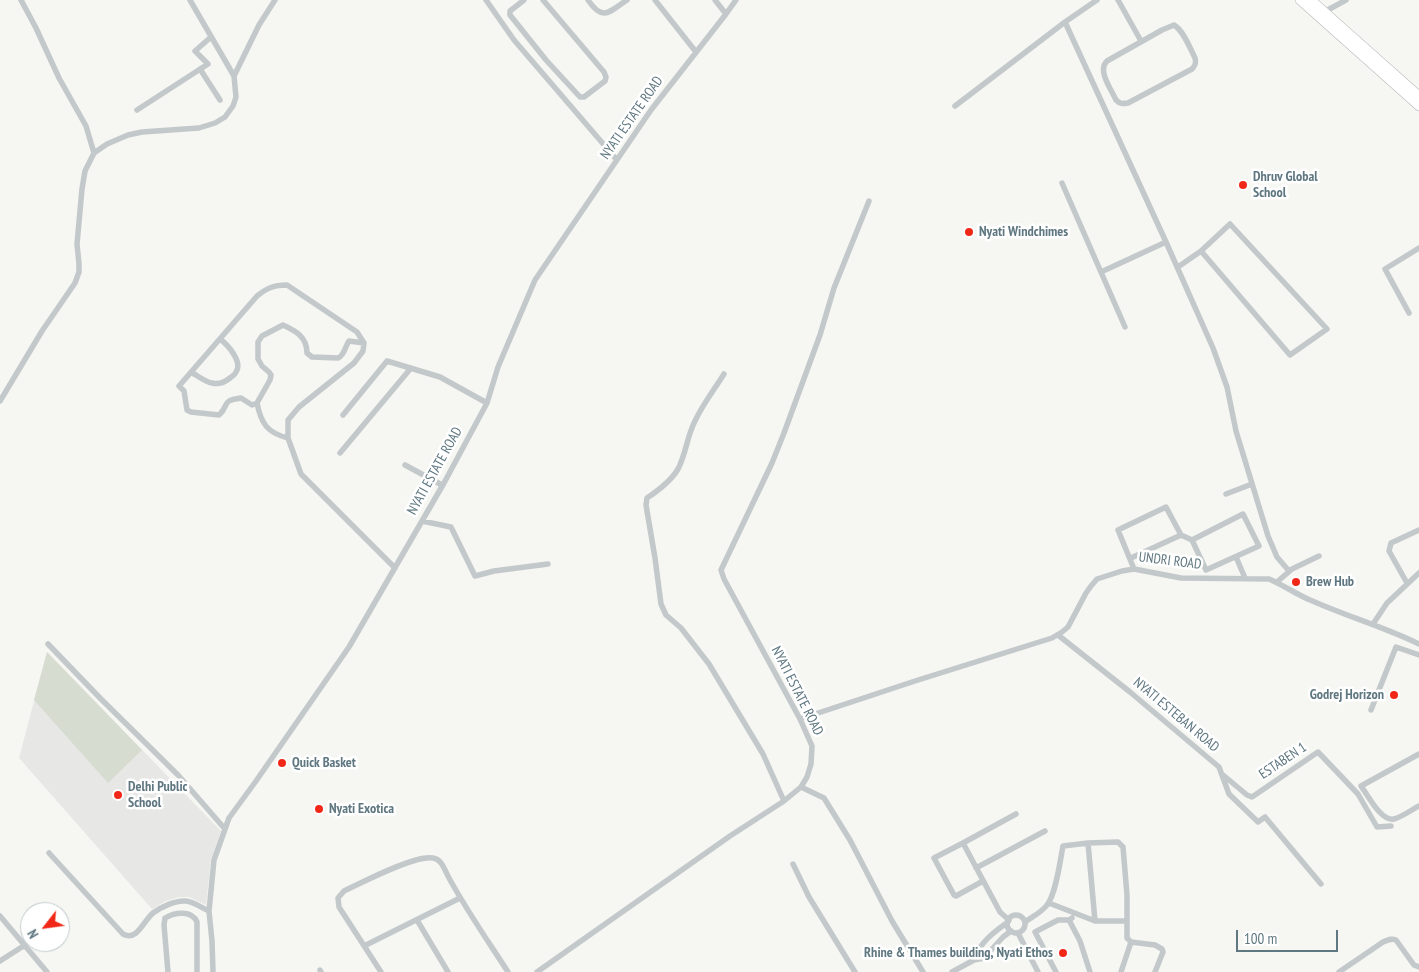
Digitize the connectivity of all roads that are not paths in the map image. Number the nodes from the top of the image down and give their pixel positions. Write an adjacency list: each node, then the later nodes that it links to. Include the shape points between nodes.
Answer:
1 (21, 0): 32 (street, via 86,126)
2 (190, 0): 20 (street)
3 (274, 0): 26 (street)
4 (486, 0): 24 (street)
5 (524, 0): 23 (street, via 510,11 510,15)
6 (543, 0): 23 (street, via 604,72 605,81 589,95 580,97)
7 (588, 0): 8 (street, via 601,13 611,11)
8 (627, 0)
9 (655, 0): 22 (street)
10 (715, 0): 18 (street)
11 (736, 0): 18 (street, NYATI ESTATE ROAD)
12 (1097, 0): 19 (street)
13 (1118, 0): 21 (street)
14 (1300, 0): 30 (highway)
15 (1311, 0): 17 (highway)
16 (1346, 0): 17 (street)
17 (1324, 12): 27 (highway)
18 (726, 14): 22 (street, NYATI ESTATE ROAD)
19 (1065, 22): 29 (street); 36 (street)
20 (211, 37): 25 (street, via 195,51 208,64); 26 (street)
21 (1141, 41): 21 (street, via 1174,25 1195,58 1195,66 1128,102 1119,103 1102,70 1103,64)
22 (696, 52): 33 (street, NYATI ESTATE ROAD)
23 (546, 60): 24 (street)
24 (538, 67): 33 (street)
25 (200, 69): 28 (street); 31 (street)
26 (234, 76): 32 (street, via 236,97 233,106 225,117 215,123 199,128 128,135)
27 (1419, 96)
28 (220, 100)
29 (955, 106)
30 (1419, 106)
31 (137, 110)
32 (94, 153): 48 (street, via 85,171 82,189 77,244 79,272 75,283)
33 (617, 160): 50 (street, NYATI ESTATE ROAD, via 535,280 498,367)
34 (1062, 183): 40 (street)
35 (870, 201): 79 (street, NYATI ESTATE ROAD, via 834,288 772,463 721,570)
36 (1166, 242): 39 (street); 40 (street)
37 (1201, 251): 37 (street, via 1230,224 1327,329 1290,355); 39 (street)
38 (1418, 251): 41 (street, via 1385,269)
39 (1178, 268): 55 (street, via 1222,370)
40 (1101, 272): 42 (street)
41 (1409, 313)
42 (1124, 327)
43 (220, 339): 44 (street, via 257,296 267,288 287,285 357,332); 46 (street); 46 (street, via 231,350 238,366 237,372 220,384 211,383)
44 (364, 343): 49 (street, via 349,341 338,358 312,357 307,353 304,339 288,327 283,325 272,330 258,342 258,359 271,376); 52 (street, via 363,352 354,363 299,407 288,420)
45 (411, 368): 50 (street, via 440,377); 51 (street, via 387,361); 53 (street)
46 (191, 372): 49 (street, via 179,386 184,391 187,410 191,412 219,416 228,401 241,398 252,405)
47 (724, 374): 83 (street, via 694,421 678,469 660,490 647,498 647,516 661,604 666,615 681,628 709,664 762,754)
48 (0, 401)
49 (257, 403): 52 (street, via 265,425 278,436)
50 (487, 403): 56 (street, NYATI ESTATE ROAD)
51 (343, 415)
52 (288, 438): 66 (street, via 301,474)
53 (340, 453)
54 (405, 465): 56 (street)
55 (1252, 484): 57 (street); 68 (street, via 1268,536 1277,557)
56 (442, 485): 58 (street, NYATI ESTATE ROAD)
57 (1226, 494)
58 (422, 521): 65 (street, via 451,527 475,576); 66 (street, NYATI ESTATE ROAD)
59 (1419, 530): 72 (street, via 1391,543 1389,551)
60 (1180, 535): 61 (street); 64 (street); 64 (street, via 1166,507 1118,530)
61 (1192, 540): 63 (street, via 1206,570); 63 (street, via 1243,514 1259,546)
62 (1319, 556): 68 (street)
63 (1236, 557): 70 (street)
64 (1131, 558): 67 (street)
65 (548, 564)
66 (395, 568): 87 (street, NYATI ESTATE ROAD, via 349,647 229,818)
67 (1134, 568): 70 (street, UNDRI ROAD, via 1181,578); 74 (street, UNDRI ROAD, via 1098,579 1086,593 1068,627)
68 (1289, 571): 71 (street)
69 (1419, 573): 72 (street)
70 (1245, 578): 71 (street, UNDRI ROAD)
71 (1277, 582): 73 (street, UNDRI ROAD, via 1310,600)
72 (1407, 583): 73 (street, via 1387,603)
73 (1373, 624): 76 (street, UNDRI ROAD)
74 (1058, 635): 79 (street); 81 (street, NYATI ESTEBAN ROAD, via 1219,767)
75 (48, 644): 87 (street, via 178,775)
76 (1419, 644)
77 (1419, 656): 78 (street, via 1396,647)
78 (1371, 710)
79 (800, 719): 82 (street, NYATI ESTATE ROAD, via 812,746 812,764)
80 (1419, 754): 84 (street, via 1361,786 1388,820)
81 (1221, 774): 86 (street, ESTABEN 1, via 1252,797 1318,752 1358,794 1377,827); 95 (street, NYATI ESTEBAN ROAD, via 1229,794 1258,822 1264,817)
82 (801, 787): 83 (street, NYATI ESTATE ROAD); 126 (street, via 824,798 828,804)
83 (784, 801): 124 (street, NYATI ESTATE ROAD)
84 (1419, 806)
85 (1016, 814): 89 (street)
86 (1391, 826)
87 (225, 829): 98 (street, NYATI ESTATE ROAD, via 214,860)
88 (1045, 831): 93 (street)
89 (963, 843): 93 (street); 94 (street, via 934,858 956,896)
90 (1088, 843): 97 (street, via 1063,846); 104 (street); 105 (street, via 1118,842 1123,847)
91 (50, 853): 98 (street, via 127,936 136,934 152,914 173,903 186,901)
92 (793, 864): 125 (street)
93 (976, 868): 94 (street)
94 (983, 881): 103 (street, via 1000,912)
95 (1321, 884)
96 (460, 898): 101 (street); 111 (street, via 441,862 435,858 405,863 344,890 338,898 339,907); 123 (street)
97 (1049, 903): 99 (street); 106 (street)
98 (208, 911): 120 (street, NYATI ESTATE ROAD)
99 (1078, 915): 102 (street); 104 (street)
100 (0, 916): 109 (street)
101 (417, 920): 111 (street); 122 (street)
102 (1069, 920): 129 (street, via 1058,920 1035,932); 130 (street)
103 (1009, 921): 106 (street, via 1016,916); 107 (street); 114 (street, via 977,951)
104 (1095, 921): 105 (street)
105 (1126, 921): 110 (street, via 1127,938)
106 (1025, 922): 108 (street)
107 (1011, 931): 108 (street); 114 (street, via 984,958)
108 (1018, 933): 128 (street)
109 (20, 939)
110 (1131, 942): 131 (street); 132 (street, via 1162,949)
111 (364, 946): 121 (street)
112 (20, 948): 115 (street)
113 (31, 952): 117 (street)
114 (974, 960): 127 (street)
115 (0, 961)
116 (1419, 967): 133 (street, via 1414,965 1396,940 1388,939)
117 (47, 972)
118 (168, 972): 119 (street, via 164,925 166,918 184,913 191,914 197,922)
119 (197, 972)
120 (213, 972)
121 (381, 972)
122 (448, 972)
123 (508, 972)
124 (537, 972)
125 (854, 972)
126 (923, 972)
127 (952, 972)
128 (1038, 972)
129 (1056, 972)
130 (1090, 972)
131 (1121, 972)
132 (1155, 972)
133 (1340, 972)

